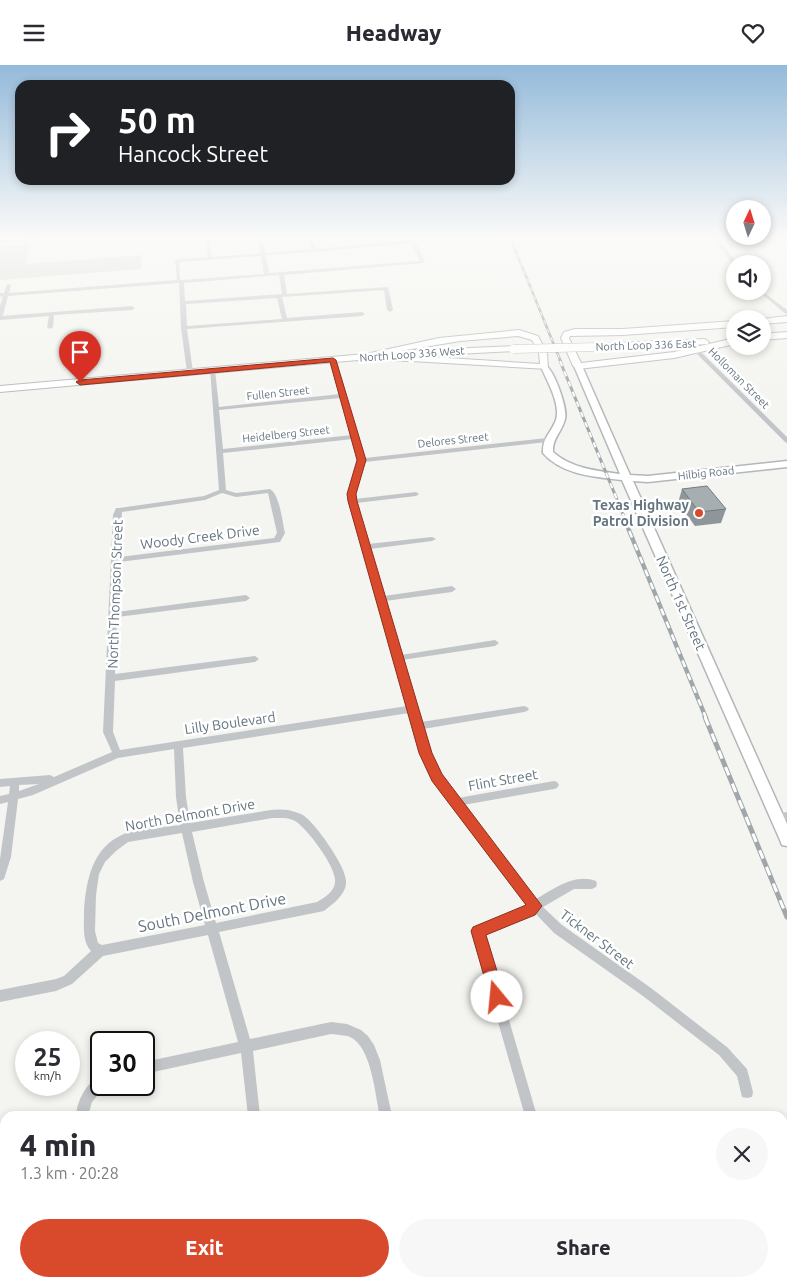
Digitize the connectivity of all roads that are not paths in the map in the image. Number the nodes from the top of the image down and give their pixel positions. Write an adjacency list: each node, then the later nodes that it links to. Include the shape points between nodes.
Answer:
1 (183, 294): 7 (street)
2 (311, 294): 5 (street)
3 (387, 294): 9 (street)
4 (3, 295): 13 (street)
5 (282, 296): 7 (street); 15 (street)
6 (771, 300): 10 (street)
7 (183, 303): 19 (street)
8 (132, 308): 11 (street)
9 (390, 310)
10 (787, 313)
11 (52, 314): 13 (street); 18 (street)
12 (362, 314): 15 (street)
13 (0, 317)
14 (787, 319): 16 (main road)
15 (285, 320): 19 (street)
16 (771, 321)
17 (726, 325): 20 (main road)
18 (50, 327)
19 (184, 329): 33 (street)
20 (623, 332): 23 (main road); 30 (main road, via 567,334 565,340)
21 (787, 335): 22 (main road)
22 (771, 336)
23 (726, 338)
24 (726, 340): 26 (main road, North Loop 336 East, bridge)
25 (726, 342): 27 (main road)
26 (556, 348): 28 (main road, North Loop 336 West, bridge)
27 (697, 351): 30 (main road); 39 (street, Holloman Street)
28 (361, 357): 29 (main road, North Loop 336 West); 31 (main road); 31 (main road, via 469,337 511,333 535,338 543,353)
29 (333, 360): 32 (main road, North Loop 336 West); 35 (street)
30 (578, 366): 43 (street, North 1st Street)
31 (545, 367): 38 (street, via 561,411 560,422)
32 (212, 371): 33 (main road, North Loop 336 West); 36 (street)
33 (190, 372): 34 (main road, North Loop 336 West)
34 (0, 389)
35 (342, 397): 36 (street, Fullen Street); 37 (street)
36 (215, 409): 40 (street)
37 (355, 437): 40 (street, Heidelberg Street); 41 (street)
38 (547, 440): 41 (street, Delores Street); 43 (street, Hilbig Road, via 548,453 559,462)
39 (787, 441)
40 (220, 451): 44 (street)
41 (362, 460): 46 (street, Tickner Street, via 351,494)
42 (787, 463): 43 (street, Hilbig Road, via 648,479)
43 (626, 478): 70 (street, North 1st Street)
44 (222, 491): 49 (street, North Thompson Street, via 205,498 119,509); 49 (street, Woody Creek Drive, via 236,495 270,491 280,533 277,540)
45 (416, 494): 46 (street)
46 (352, 501): 48 (street, Tickner Street)
47 (432, 539): 48 (street)
48 (366, 547): 52 (street, Tickner Street)
49 (116, 560): 53 (street, North Thompson Street)
50 (452, 589): 52 (street)
51 (246, 598): 53 (street)
52 (381, 599): 55 (street, Tickner Street)
53 (113, 615): 57 (street, North Thompson Street)
54 (495, 643): 55 (street)
55 (398, 658): 58 (street, Tickner Street)
56 (255, 659): 57 (street)
57 (112, 678): 62 (street, North Thompson Street, via 108,732)
58 (413, 709): 60 (street, Tickner Street); 61 (street, Lilly Boulevard)
59 (524, 709): 60 (street)
60 (418, 726): 69 (street, Tickner Street, via 431,766)
61 (178, 744): 62 (street, Lilly Boulevard); 72 (street)
62 (117, 754): 63 (street, Lilly Boulevard)
63 (55, 779): 64 (street, Lilly Boulevard); 67 (street, Lilly Boulevard)
64 (15, 782): 65 (street, Lilly Boulevard); 67 (street)
65 (0, 783)
66 (554, 785): 69 (street, Flint Street)
67 (13, 798): 68 (street, Lilly Boulevard); 74 (street, via 6,857)
68 (0, 800)
69 (456, 802): 77 (street, Tickner Street)
70 (782, 816): 73 (street, North 1st Street)
71 (298, 818): 72 (street, North Delmont Drive, via 272,815); 76 (street, via 305,822 339,870 339,889)
72 (186, 829): 78 (street); 79 (street, North Delmont Drive, via 126,838 112,846 103,857 92,884 91,938 93,946)
73 (787, 840)
74 (0, 876)
75 (592, 884): 77 (street, via 572,884)
76 (329, 900): 78 (street, South Delmont Drive, via 320,907)
77 (535, 906): 84 (street, Tickner Street, via 558,929 723,1051 743,1073); 89 (street, via 530,911 478,931)
78 (211, 929): 79 (street, South Delmont Drive); 82 (street)
79 (100, 951): 80 (street, via 68,981)
80 (0, 996)
81 (356, 1033): 82 (street, via 331,1028); 88 (street, via 370,1049)
82 (245, 1046): 83 (street); 87 (street)
83 (155, 1066)
84 (747, 1092)
85 (90, 1093): 86 (street)
86 (82, 1111)
87 (253, 1111)
88 (385, 1111)
89 (530, 1111)

